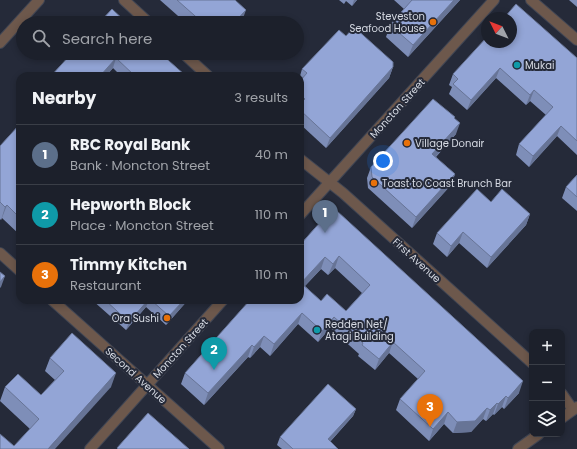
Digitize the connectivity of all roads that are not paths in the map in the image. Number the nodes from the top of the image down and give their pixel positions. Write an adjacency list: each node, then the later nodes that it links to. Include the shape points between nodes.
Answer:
1 (39, 0): 5 (street)
2 (124, 0): 6 (street)
3 (494, 0): 13 (street, Moncton Street)
4 (531, 0): 8 (street)
5 (24, 16)
6 (142, 16)
7 (16, 25): 9 (street)
8 (577, 40)
9 (0, 43)
10 (191, 60): 11 (street)
11 (204, 72)
12 (304, 162): 13 (street, First Avenue)
13 (331, 182): 14 (street, Moncton Street); 19 (street, First Avenue)
14 (304, 211)
15 (0, 253): 16 (street)
16 (16, 267)
17 (56, 304): 20 (street, Second Avenue)
18 (219, 304): 20 (street, Moncton Street)
19 (529, 360)
20 (147, 385): 25 (street, Moncton Street); 26 (street, Second Avenue)
21 (565, 397): 22 (street)
22 (575, 409): 23 (street)
23 (565, 416)
24 (535, 437): 27 (street)
25 (90, 449)
26 (219, 449)
27 (518, 449)

